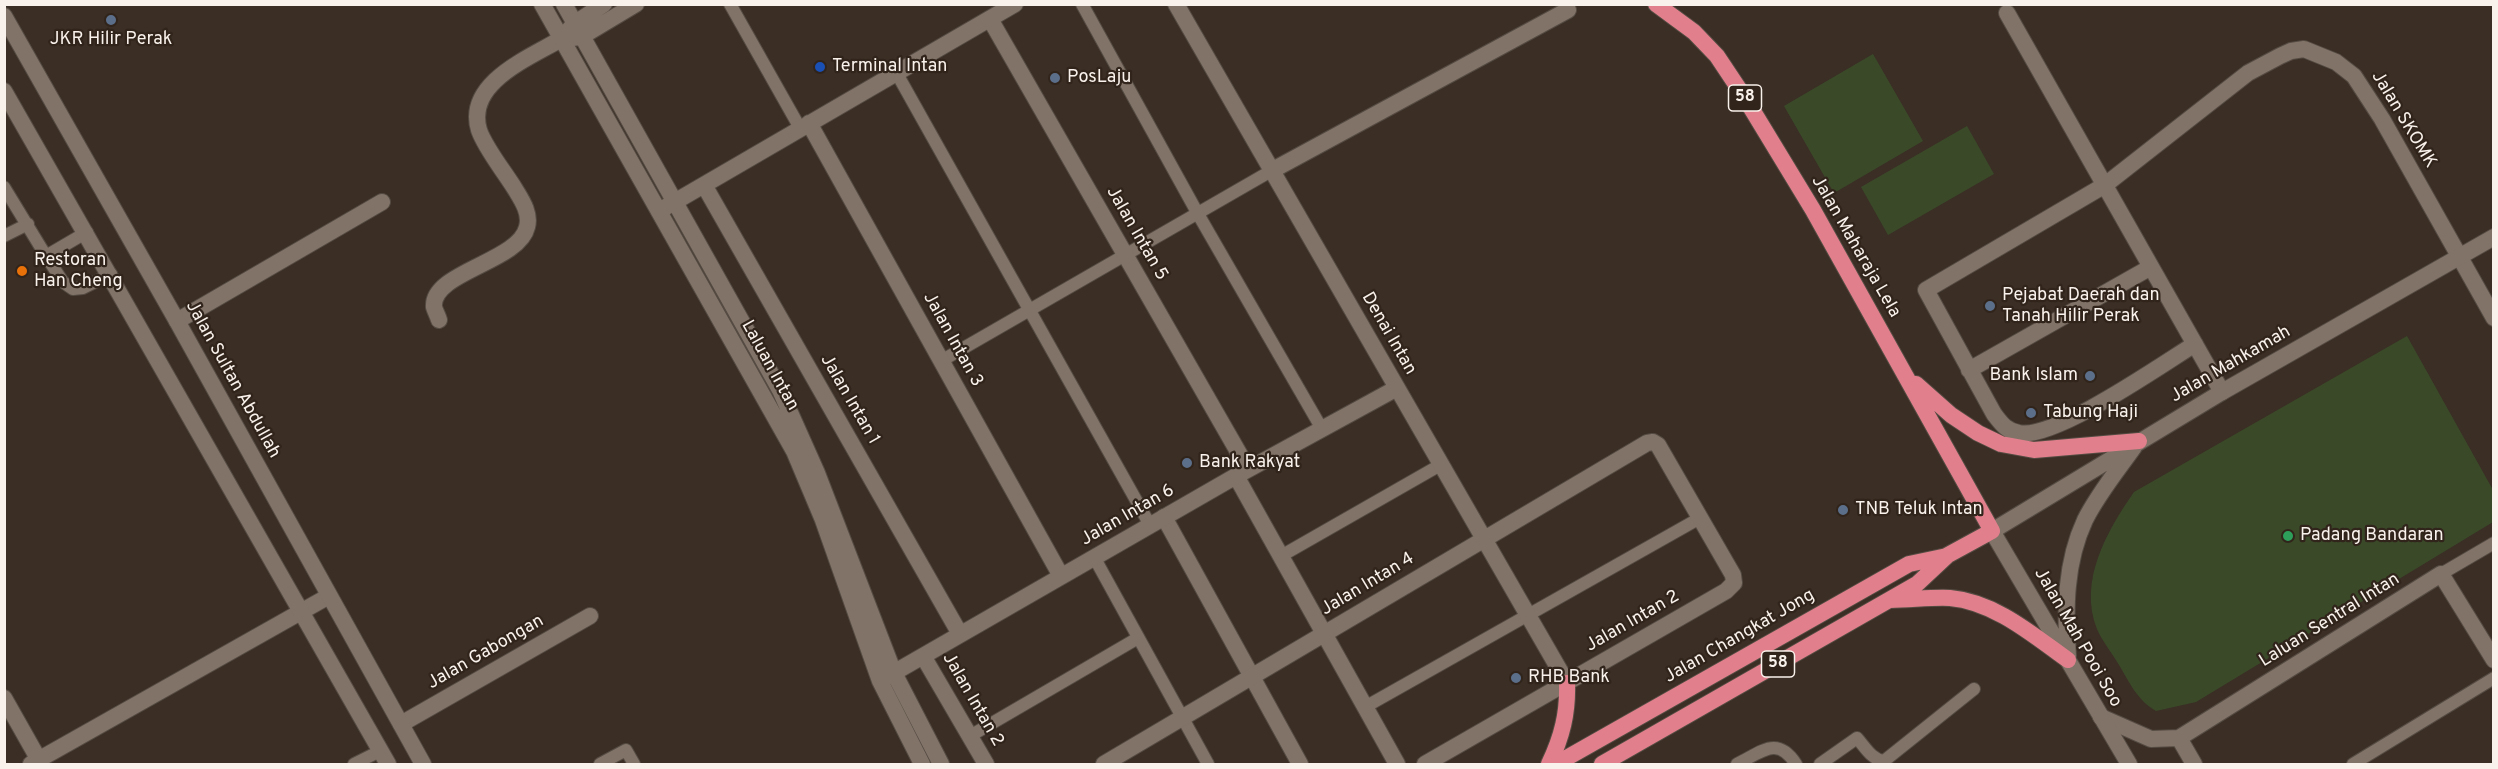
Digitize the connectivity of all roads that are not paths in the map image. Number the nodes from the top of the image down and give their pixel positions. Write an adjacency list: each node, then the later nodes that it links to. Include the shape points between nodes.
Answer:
1 (542, 4): 15 (street, Laluan Intan)
2 (564, 4): 14 (street, Laluan Intan)
3 (604, 4): 14 (street)
4 (636, 4): 14 (street)
5 (730, 4): 18 (lane)
6 (1015, 4): 13 (street)
7 (1082, 4): 26 (lane)
8 (1176, 4): 19 (street, Denai Intan)
9 (1656, 4): 43 (highway, Jalan Maharaja Lela / 58, via 1695,32 1717,56 1813,210)
10 (1568, 10): 19 (street)
11 (2007, 13): 21 (street)
12 (4, 16): 39 (street, Jalan Sultan Abdullah)
13 (990, 19): 16 (street); 32 (street, Jalan Intan 5)
14 (578, 31): 15 (street); 24 (street, Laluan Intan)
15 (561, 39): 25 (street, Laluan Intan); 38 (street, via 489,85 481,99 476,115 480,132 521,199 527,227 520,239 497,256 438,292 434,306)
16 (896, 72): 18 (street); 36 (lane)
17 (4, 91): 28 (street)
18 (805, 125): 20 (street); 41 (street, Jalan Intan 3)
19 (1271, 171): 26 (lane); 44 (street, Denai Intan)
20 (704, 185): 24 (street); 66 (street, Jalan Intan 1)
21 (2105, 185): 33 (street, Jalan SKOMK, via 2247,73 2304,49 2336,62 2355,76); 34 (street); 42 (street, via 1926,290)
22 (4, 187): 27 (lane)
23 (382, 202): 39 (street)
24 (675, 202): 25 (street); 71 (street, Laluan Intan, via 780,390 826,494)
25 (659, 211): 71 (street, Laluan Intan, via 794,451)
26 (1198, 214): 32 (lane); 46 (lane)
27 (28, 224): 29 (lane); 31 (lane)
28 (87, 232): 31 (lane); 35 (street)
29 (4, 236)
30 (2493, 237): 33 (street, Jalan Mahkamah)
31 (46, 256): 35 (lane, via 63,282 73,289)
32 (1126, 256): 36 (lane); 49 (street, Jalan Intan 5)
33 (2459, 257): 37 (street); 45 (street, Jalan Mahkamah)
34 (2151, 267): 40 (street); 42 (street)
35 (111, 274): 62 (street)
36 (1030, 311): 41 (lane); 51 (lane)
37 (2493, 318)
38 (439, 320)
39 (177, 321): 60 (street, Jalan Sultan Abdullah)
40 (2195, 344): 42 (street, via 2076,416 2036,434 2006,429); 45 (street)
41 (941, 361): 59 (street, Jalan Intan 3)
42 (1969, 370)
43 (1906, 375): 47 (highway, via 1952,415 2001,444 2034,450); 52 (highway, Jalan Maharaja Lela / 58)
44 (1397, 388): 46 (street, Jalan Intan 6); 48 (street, Denai Intan)
45 (2222, 392): 47 (street, Jalan Mahkamah)
46 (1322, 429): 49 (street, Jalan Intan 6)
47 (2139, 441): 52 (street, Jalan Mahkamah); 69 (street, via 2103,489 2074,547 2065,613)
48 (1442, 464): 53 (street, Denai Intan); 56 (lane)
49 (1242, 472): 51 (street, Jalan Intan 6); 56 (street, Jalan Intan 5)
50 (1701, 518): 53 (street, Jalan Intan 4, via 1653,442); 63 (lane); 74 (street, Jalan Intan 2, via 1733,575 1734,584)
51 (1157, 521): 57 (street, Jalan Intan 6); 72 (street)
52 (1992, 531): 55 (highway, Jalan Changkat Jong / 58); 69 (street, Jalan Mah Pooi Soo)
53 (1485, 538): 63 (street, Denai Intan); 65 (street, Jalan Intan 4)
54 (2493, 543): 58 (lane)
55 (1948, 555): 61 (highway, Jalan Changkat Jong / 58, via 1917,584); 99 (highway, Jalan Changkat Jong / 58, via 1909,564)
56 (1281, 556): 65 (street, Jalan Intan 5)
57 (1094, 557): 59 (street, Jalan Intan 6); 67 (lane)
58 (2441, 574): 70 (street); 82 (street, Laluan Sentral Intan)
59 (1061, 576): 66 (street, Jalan Intan 6)
60 (329, 596): 62 (street); 80 (street, Jalan Sultan Abdullah)
61 (1888, 600): 69 (highway, via 1951,598 1981,606 2028,630); 84 (highway, Jalan Changkat Jong / 58)
62 (301, 612): 83 (street); 85 (street)
63 (1528, 614): 74 (street, Denai Intan); 77 (lane)
64 (590, 616): 80 (street, Jalan Gabongan)
65 (1324, 633): 72 (street, Jalan Intan 4); 77 (street, Jalan Intan 5)
66 (960, 634): 68 (street, Jalan Intan 6)
67 (1138, 638): 79 (lane); 81 (lane)
68 (923, 656): 71 (street, Jalan Intan 6); 81 (street, Jalan Intan 2)
69 (2068, 660): 78 (street, Jalan Mah Pooi Soo)
70 (2493, 660)
71 (887, 677): 90 (street, Laluan Intan); 91 (street, Laluan Intan)
72 (1251, 677): 79 (street, Jalan Intan 4); 95 (street)
73 (2493, 678): 106 (lane)
74 (1567, 682): 97 (street, Jalan Intan 2); 98 (highway, via 1563,733)
75 (1974, 689): 103 (lane, via 1884,761 1870,754 1857,738)
76 (4, 698): 85 (street)
77 (1365, 707): 96 (street, Jalan Intan 5)
78 (2101, 717): 82 (street, via 2151,739); 104 (street, Jalan Mah Pooi Soo)
79 (1182, 718): 93 (street, Jalan Intan 4); 94 (lane)
80 (401, 724): 87 (street, Jalan Sultan Abdullah)
81 (970, 736): 92 (street, Jalan Intan 2)
82 (2179, 738): 105 (street)
83 (384, 758): 86 (lane)
84 (1626, 759): 100 (highway, Jalan Changkat Jong / 58)
85 (35, 762)
86 (354, 765)
87 (423, 765)
88 (600, 765): 89 (lane, via 626,750)
89 (634, 765)
90 (922, 765)
91 (941, 765)
92 (986, 765)
93 (1104, 765)
94 (1208, 765)
95 (1300, 765)
96 (1397, 765)
97 (1425, 765)
98 (1549, 765)
99 (1556, 765)
100 (1602, 765)
101 (1737, 765): 102 (lane, via 1772,747 1782,748)
102 (1796, 765)
103 (1820, 765)
104 (2129, 765)
105 (2194, 765)
106 (2353, 765)

